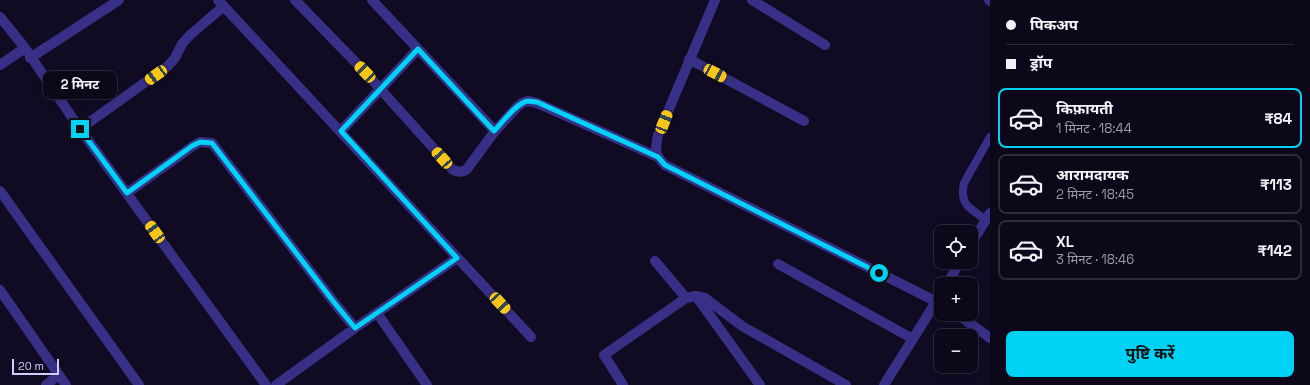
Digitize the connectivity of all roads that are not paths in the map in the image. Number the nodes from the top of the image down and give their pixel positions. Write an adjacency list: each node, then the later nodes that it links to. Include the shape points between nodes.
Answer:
1 (119, 0): 11 (street)
2 (295, 0): 14 (street)
3 (372, 0): 10 (street)
4 (715, 0): 12 (street)
5 (752, 0): 8 (street)
6 (221, 3): 16 (street, via 182,44 168,66); 17 (street)
7 (0, 17): 9 (street)
8 (826, 44)
9 (24, 48): 11 (street); 13 (street)
10 (418, 49): 14 (street); 18 (street)
11 (30, 58): 16 (street)
12 (689, 59): 15 (street); 20 (street, via 658,135)
13 (0, 65)
14 (380, 89): 17 (street); 18 (street, via 457,172 468,169)
15 (804, 121)
16 (80, 129): 22 (street)
17 (341, 131): 25 (street)
18 (494, 131): 20 (street, via 517,106 528,101 537,102)
19 (990, 137): 23 (lane, via 962,191 966,205)
20 (658, 157): 31 (street, via 665,165)
21 (0, 191): 42 (street)
22 (127, 193): 35 (street, via 192,146 200,142 212,143); 43 (street)
23 (988, 216): 24 (street)
24 (978, 232)
25 (457, 258): 33 (street); 36 (street)
26 (655, 261): 30 (street)
27 (778, 264): 38 (street)
28 (0, 290): 39 (street)
29 (696, 296): 30 (street); 47 (street); 48 (street, via 705,298 742,326)
30 (686, 298): 46 (street, via 604,355)
31 (934, 298)
32 (934, 308): 38 (street)
33 (377, 313): 35 (street); 45 (street)
34 (966, 321): 37 (street)
35 (355, 328): 44 (street)
36 (531, 337)
37 (990, 338)
38 (913, 339): 49 (street)
39 (59, 375): 40 (street); 41 (street)
40 (46, 385)
41 (66, 385)
42 (139, 385)
43 (266, 385)
44 (276, 385)
45 (427, 385)
46 (622, 385)
47 (760, 385)
48 (846, 385)
49 (884, 385)

